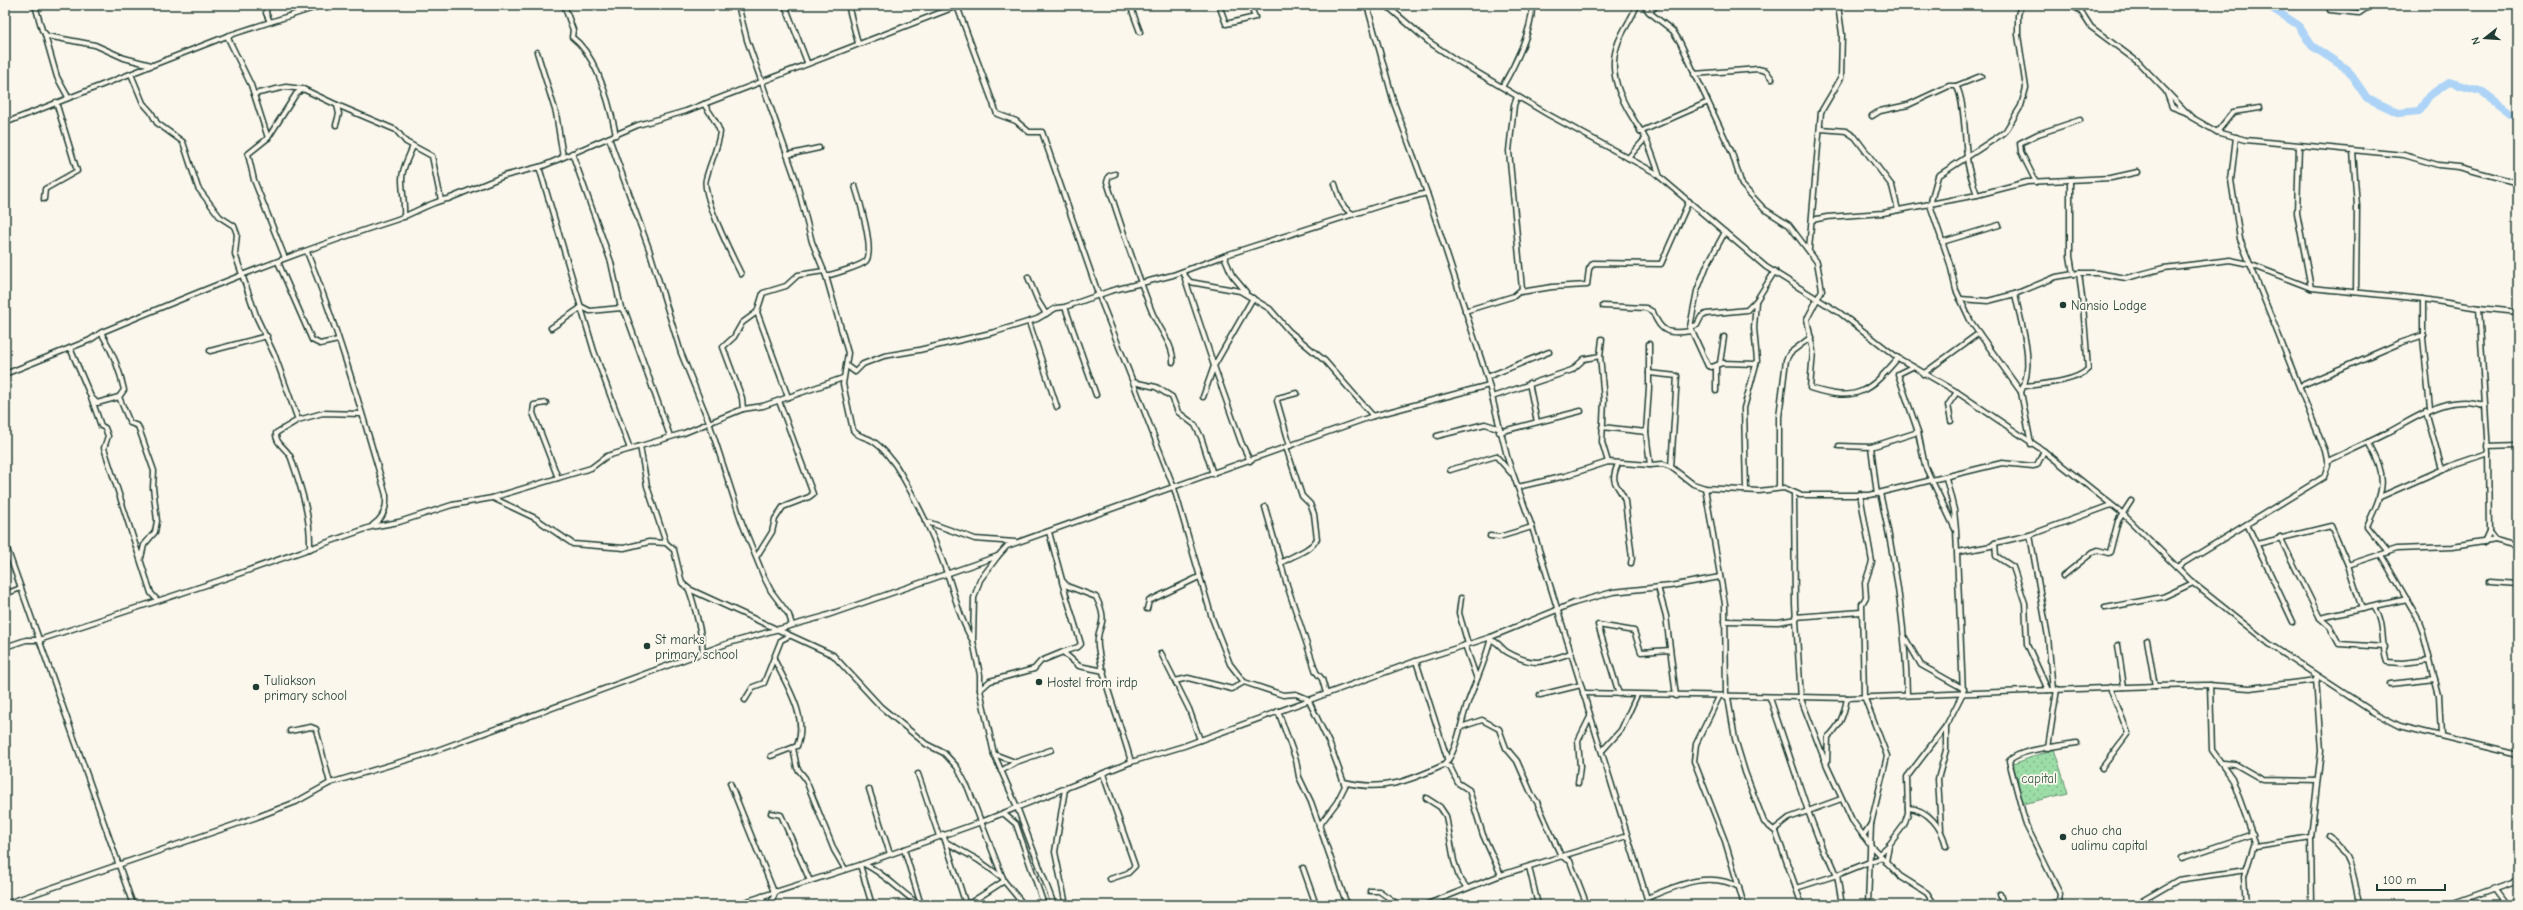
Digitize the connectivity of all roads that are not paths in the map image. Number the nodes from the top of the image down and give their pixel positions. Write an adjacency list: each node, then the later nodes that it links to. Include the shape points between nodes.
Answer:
1 (35, 5): 26 (street)
2 (267, 5): 24 (street, via 266,13)
3 (323, 5): 24 (street)
4 (564, 5): 55 (street, via 573,30 572,37 584,47 600,77)
5 (738, 5): 36 (street)
6 (785, 5): 30 (street)
7 (848, 5): 28 (street)
8 (1130, 5): 25 (street)
9 (1219, 5): 10 (street, via 1226,24 1232,25 1255,17)
10 (1250, 5)
11 (1367, 5): 78 (street, via 1394,103)
12 (1386, 5): 38 (street, via 1429,42)
13 (1532, 5): 38 (street, via 1529,23 1513,68)
14 (1637, 5): 53 (street, via 1617,45 1613,64 1615,80)
15 (1643, 5): 23 (street)
16 (1658, 5): 23 (street)
17 (1838, 5): 52 (street, via 1842,34 1841,78 1822,108)
18 (2021, 5): 68 (street, via 2018,34 2025,95 2010,127)
19 (2070, 5): 54 (street, via 2080,10 2091,27 2138,62 2187,114)
20 (2371, 5): 22 (street, via 2359,13)
21 (955, 6): 28 (street); 113 (street, via 997,114 1016,121 1028,132 1042,132)
22 (2330, 10)
23 (1648, 12): 33 (street, via 1673,31)
24 (270, 22): 27 (street)
25 (1140, 32)
26 (45, 35): 31 (street, via 95,45 124,58); 41 (street, via 57,77)
27 (227, 36): 31 (street); 40 (street)
28 (858, 43): 30 (street)
29 (537, 52): 66 (street, via 556,114)
30 (807, 62): 36 (street)
31 (152, 65): 32 (street)
32 (132, 74): 41 (street); 103 (street, via 143,103 157,123 183,142 198,188 220,217 234,226 237,234 235,254)
33 (1694, 74): 35 (street, via 1758,69 1766,71); 44 (street)
34 (1981, 76): 37 (street)
35 (1772, 79)
36 (763, 80): 45 (street); 65 (street)
37 (1956, 86): 48 (street, via 1949,86); 68 (street, via 1962,105)
38 (1502, 87): 42 (street)
39 (303, 89): 40 (street, via 286,87); 46 (street); 57 (street, via 296,94)
40 (254, 94): 57 (street)
41 (68, 96): 43 (street)
42 (1517, 97): 67 (street); 109 (street, via 1509,151 1522,277)
43 (56, 102): 50 (street); 80 (street, via 77,171 45,189)
44 (1706, 103): 53 (street); 91 (street, via 1732,152 1742,185 1764,209 1789,225)
45 (704, 104): 55 (street, via 638,125); 101 (street, via 710,116 719,125 720,132 705,180 707,192 717,222)
46 (337, 105): 51 (street, via 339,114); 60 (street, via 396,130)
47 (2260, 108): 54 (street, via 2233,112)
48 (1872, 116)
49 (2080, 120): 74 (street, via 2022,141 2021,152)
50 (5, 123)
51 (336, 126)
52 (1821, 129): 84 (street, via 1846,131 1855,137 1892,186); 87 (street)
53 (1640, 132): 59 (street)
54 (2217, 132): 56 (street)
55 (616, 135): 58 (street)
56 (2236, 137): 61 (street); 96 (street, via 2231,180 2240,239)
57 (268, 138): 94 (street, via 248,154 254,180)
58 (609, 138): 64 (street); 184 (street, via 649,249 681,353)
59 (1644, 139): 67 (street); 72 (street)
60 (413, 146): 81 (street, via 432,156 434,176); 86 (street, via 405,163 402,178 406,209)
61 (2299, 146): 63 (street); 108 (street, via 2297,213)
62 (819, 148): 65 (street)
63 (2353, 151): 76 (street, via 2404,155); 110 (street, via 2357,206)
64 (572, 153): 66 (street); 122 (street, via 611,262)
65 (787, 155): 97 (street, via 812,242)
66 (563, 157): 69 (street)
67 (1628, 158): 72 (street)
68 (1967, 159): 79 (street); 83 (street, via 1938,176)
69 (538, 167): 81 (street, via 504,176); 120 (street)
70 (2138, 172): 73 (street, via 2111,178)
71 (1115, 174): 107 (street, via 1109,176 1107,182)
72 (1660, 177): 82 (street)
73 (2070, 181): 74 (street); 102 (street, via 2070,256)
74 (2036, 182): 79 (street, via 2021,183)
75 (1335, 184): 85 (street, via 1343,205 1347,211)
76 (2518, 184)
77 (855, 186): 104 (street, via 864,216 868,257 862,263)
78 (1427, 193): 85 (street); 124 (street)
79 (1977, 195): 83 (street)
80 (44, 199)
81 (442, 200): 86 (street)
82 (1689, 202): 89 (street); 109 (street, via 1661,264 1593,263 1586,285)
83 (1930, 205): 84 (street); 90 (street)
84 (1898, 210): 87 (street)
85 (1354, 214): 93 (street)
86 (404, 217): 92 (street)
87 (1812, 220): 91 (street)
88 (1999, 225): 90 (street)
89 (1724, 232): 98 (street, via 1753,257); 130 (street, via 1697,291)
90 (1942, 242): 116 (street)
91 (1809, 249): 115 (street, via 1817,262 1821,277 1822,285)
92 (307, 252): 94 (street); 138 (street)
93 (1224, 256): 99 (street); 111 (street, via 1232,275)
94 (285, 258): 95 (street)
95 (278, 262): 103 (street); 138 (street, via 312,340 320,344)
96 (2248, 264): 100 (street, via 2230,260 2164,268 2126,278); 108 (street); 160 (street)
97 (824, 271): 104 (street); 125 (street, via 798,275 786,286 764,293)
98 (1775, 271): 115 (street); 118 (street)
99 (1182, 272): 106 (street); 107 (street)
100 (2079, 273): 102 (street); 159 (street, via 2088,369 2072,378)
101 (741, 274)
102 (2074, 274): 112 (street, via 2056,277)
103 (243, 275): 132 (street, via 176,300); 134 (street)
104 (826, 276): 148 (street, via 848,353)
105 (1028, 278): 127 (street)
106 (1186, 279): 111 (street, via 1195,284 1230,288); 149 (street)
107 (1142, 283): 113 (street); 145 (street, via 1159,328 1171,349)
108 (2311, 288): 110 (street)
109 (1521, 292): 124 (street)
110 (2356, 292): 117 (street)
111 (1248, 294): 114 (street)
112 (2015, 294): 116 (street, via 1988,301); 159 (street, via 2028,363)
113 (1099, 296): 121 (street); 156 (street)
114 (1252, 298): 149 (street); 180 (street, via 1270,309 1289,331 1325,361)
115 (1817, 299): 136 (street, via 1807,319); 144 (street, via 1858,325)
116 (1960, 299): 131 (street)
117 (2423, 299): 123 (street); 133 (street)
118 (1756, 301): 130 (street, via 1745,310 1706,314); 146 (street)
119 (1603, 306): 130 (street, via 1646,308 1653,312 1659,325 1666,331 1672,333)
120 (582, 307): 122 (street, via 590,311); 129 (street); 200 (street, via 594,351)
121 (1065, 307): 127 (street, via 1056,308); 166 (street)
122 (621, 308): 190 (street, via 626,314)
123 (2479, 308): 126 (street); 174 (street)
124 (1465, 311): 154 (street)
125 (757, 312): 170 (street); 176 (street, via 742,323 724,347 742,398)
126 (2518, 312)
127 (1046, 314): 128 (street)
128 (1029, 322): 148 (street, via 971,339 884,356 864,364 855,372); 175 (street)
129 (551, 328)
130 (1691, 329): 147 (street, via 1699,342 1705,363 1712,367)
131 (1979, 333): 153 (street); 164 (street)
132 (102, 334): 140 (street); 169 (street, via 122,380 124,390)
133 (2424, 335): 160 (street); 177 (street)
134 (267, 336): 141 (street); 182 (street)
135 (1724, 337): 147 (street)
136 (1811, 337): 144 (street, via 1813,361 1810,388 1814,389 1844,393 1866,390 1875,384); 219 (street, via 1790,353 1786,360 1779,417)
137 (1602, 339): 143 (street)
138 (338, 340): 179 (street)
139 (1649, 344): 151 (street)
140 (70, 348): 152 (street); 168 (street)
141 (210, 351)
142 (1549, 352): 154 (street)
143 (1600, 356): 157 (street, via 1584,359 1572,370); 186 (street, via 1604,396)
144 (1898, 358): 150 (street)
145 (1173, 362)
146 (1756, 364): 147 (street); 220 (street, via 1744,408)
147 (1718, 365): 161 (street)
148 (847, 366): 155 (street)
149 (1214, 366): 167 (street); 203 (street)
150 (1912, 367): 153 (street); 189 (street, via 1898,374)
151 (1650, 373): 188 (street); 208 (street, via 1677,376)
152 (5, 374)
153 (1923, 374): 163 (street)
154 (1487, 377): 158 (street)
155 (843, 378): 170 (street); 230 (street, via 842,384 853,430 857,436 871,440 882,449 900,472)
156 (1133, 382): 211 (street, via 1156,387 1172,397 1178,412 1195,425); 217 (street)
157 (1529, 383): 171 (street); 185 (street)
158 (1488, 385): 171 (street); 180 (street)
159 (2024, 386): 164 (street)
160 (2300, 386): 204 (street)
161 (1716, 391)
162 (1297, 392): 198 (street, via 1278,398 1277,401)
163 (1957, 392): 183 (street, via 1948,406); 193 (street)
164 (2021, 392): 193 (street)
165 (2518, 392): 181 (street)
166 (1096, 395)
167 (1203, 396)
168 (91, 397): 169 (street, via 97,403); 254 (street, via 101,426 108,434 104,448)
169 (119, 397): 254 (street, via 130,423 138,426 154,471 156,529 144,545)
170 (788, 397): 172 (street)
171 (1492, 397): 187 (street)
172 (779, 401): 176 (street, via 749,410); 252 (street, via 813,494 810,498 783,506 775,519 772,532)
173 (546, 403): 212 (street, via 534,406 533,413)
174 (2485, 406): 177 (street, via 2476,402); 197 (street)
175 (1057, 408)
176 (743, 409): 184 (street)
177 (2428, 410): 192 (street); 209 (street, via 2441,466)
178 (1581, 411): 185 (street)
179 (361, 414): 182 (street, via 329,412); 232 (street, via 387,504 381,520)
180 (1373, 416): 198 (street)
181 (2518, 417)
182 (298, 420): 248 (street, via 278,430 276,437 287,450 301,486 308,517)
183 (1951, 421)
184 (709, 422): 190 (street); 252 (street, via 742,523)
185 (1537, 422): 187 (street)
186 (1602, 427): 188 (street); 205 (street, via 1602,442)
187 (1499, 430): 191 (street, via 1487,424); 213 (street)
188 (1646, 432): 207 (street)
189 (1918, 432): 199 (street); 215 (street, via 1924,466)
190 (670, 436): 195 (street)
191 (1437, 436)
192 (2368, 442): 204 (street); 224 (street, via 2382,470)
193 (2031, 444): 201 (street)
194 (2518, 445): 197 (street)
195 (640, 446): 200 (street); 243 (street, via 648,486)
196 (1839, 446): 199 (street)
197 (2487, 446): 202 (street)
198 (1288, 447): 203 (street); 255 (street, via 1302,496 1310,504 1314,514 1317,539 1307,550)
199 (1871, 447): 223 (street)
200 (630, 449): 212 (street, via 607,456 591,468)
201 (2044, 451): 214 (street, via 2037,465 2002,463); 227 (street)
202 (2488, 453): 209 (street); 236 (street)
203 (1250, 460): 211 (street)
204 (2328, 461): 231 (street, via 2324,477)
205 (1608, 462): 206 (street); 216 (street)
206 (1618, 464): 207 (street); 256 (street, via 1613,474 1614,484 1623,493 1625,501 1632,558)
207 (1650, 465): 208 (street, via 1663,464)
208 (1672, 467): 218 (street, via 1693,484)
209 (2444, 469): 224 (street)
210 (1450, 470): 213 (street, via 1496,456)
211 (1213, 474): 217 (street)
212 (558, 478): 225 (street)
213 (1515, 478): 216 (street)
214 (1946, 478): 215 (street); 235 (street, via 1954,510)
215 (1931, 482): 223 (street, via 1890,489); 235 (street)
216 (1518, 487): 233 (street)
217 (1174, 488): 234 (street); 261 (street)
218 (1705, 488): 220 (street); 262 (street)
219 (1779, 488): 220 (street, via 1766,491); 221 (street, via 1787,489)
220 (1746, 490)
221 (1794, 494): 222 (street); 280 (street)
222 (1860, 494): 223 (street); 279 (street, via 1872,562 1866,577 1866,597)
223 (1878, 494): 286 (street, via 1897,583)
224 (2380, 497): 250 (street, via 2368,526)
225 (492, 498): 232 (street, via 452,505 399,522); 243 (street, via 535,518 573,544 624,548 649,542)
226 (2130, 501): 229 (street)
227 (2111, 504): 229 (street); 237 (street)
228 (1265, 507): 255 (street)
229 (2122, 513): 258 (street); 260 (street, via 2110,552 2093,552)
230 (925, 521): 241 (street, via 975,539); 259 (street)
231 (2247, 524): 246 (street); 258 (street)
232 (371, 527): 248 (street)
233 (1532, 527): 238 (street); 277 (street)
234 (1048, 532): 241 (street); 263 (street)
235 (1956, 532): 249 (street)
236 (2489, 532): 240 (street); 245 (street)
237 (2030, 535): 244 (street); 319 (street)
238 (1490, 536)
239 (2280, 537): 246 (street); 257 (street, via 2331,526); 281 (street)
240 (2494, 540): 245 (street); 247 (street)
241 (1019, 542): 253 (street, via 1005,548)
242 (5, 543): 268 (street)
243 (666, 543): 269 (street, via 674,550 682,583)
244 (1995, 543): 249 (street); 318 (street, via 1996,556 2013,567 2025,603 2028,644)
245 (2484, 543): 250 (street)
246 (2257, 544): 283 (street)
247 (2518, 546)
248 (310, 549): 273 (street)
249 (1958, 552): 320 (street)
250 (2388, 552): 251 (street)
251 (2381, 555): 257 (street); 272 (street)
252 (757, 556): 284 (street, via 764,577 789,615)
253 (998, 556): 259 (street); 291 (street, via 980,580 974,598)
254 (141, 558): 273 (street, via 151,592)
255 (1281, 563): 321 (street, via 1316,672 1322,679)
256 (1630, 564)
257 (2348, 565): 278 (street)
258 (2177, 567): 265 (street)
259 (947, 573): 284 (street); 291 (street, via 962,620)
260 (2064, 576)
261 (1199, 577): 276 (street, via 1149,601); 310 (street, via 1230,664)
262 (1720, 577): 267 (street); 282 (street)
263 (1062, 580): 297 (street, via 1081,638 1078,647); 304 (street, via 1067,586 1096,597 1102,610 1104,619 1098,647)
264 (2490, 582): 266 (street)
265 (2193, 583): 274 (street, via 2163,597); 305 (street, via 2257,636)
266 (2518, 584)
267 (1658, 587): 277 (street, via 1613,592); 296 (street, via 1666,616)
268 (21, 588): 270 (street); 289 (street)
269 (689, 589): 285 (street); 298 (street, via 697,611 698,628 704,648)
270 (5, 594)
271 (1461, 598): 292 (street, via 1459,613)
272 (2407, 599): 275 (street); 302 (street, via 2417,617)
273 (157, 600): 289 (street)
274 (2105, 608)
275 (2375, 608): 278 (street); 295 (street, via 2379,614)
276 (1147, 609)
277 (1556, 609): 288 (street); 300 (street)
278 (2362, 609): 281 (street)
279 (1862, 612): 280 (street); 328 (street)
280 (1796, 618): 282 (street, via 1778,622); 334 (street)
281 (2320, 618): 295 (street, via 2330,627 2339,644)
282 (1725, 621): 330 (street)
283 (2293, 622)
284 (792, 625): 285 (street)
285 (776, 630): 287 (street); 298 (street)
286 (1903, 634): 320 (street, via 1921,665); 326 (street)
287 (790, 636): 301 (street, via 781,640); 375 (street, via 833,655 881,707 926,744 944,753 957,767)
288 (1490, 638): 292 (street); 300 (street, via 1507,651 1530,663 1553,660); 306 (street, via 1487,655)
289 (39, 640): 294 (street, via 26,640); 398 (street)
290 (2147, 640): 314 (street)
291 (973, 641): 317 (street, via 980,675)
292 (1467, 645): 303 (street); 306 (street)
293 (2118, 645): 316 (street)
294 (5, 647)
295 (2385, 647): 302 (street, via 2388,663)
296 (1670, 650): 323 (street, via 1641,652 1634,630 1598,625); 327 (street)
297 (1064, 652): 304 (street, via 1079,666); 317 (street, via 1040,661 1034,669 990,681)
298 (702, 653): 363 (street, via 427,754)
299 (1161, 653): 309 (street)
300 (1571, 653): 312 (street)
301 (774, 659): 335 (street, via 764,683 754,687); 344 (street, via 800,719 799,740)
302 (2429, 660): 307 (street)
303 (1416, 661): 321 (street); 351 (street)
304 (1104, 671): 353 (street, via 1112,705)
305 (2315, 674): 308 (street); 341 (street, via 2373,712 2400,726)
306 (1477, 679): 339 (street)
307 (2435, 679): 311 (street); 341 (street)
308 (2317, 680): 313 (street, via 2250,688); 361 (street, via 2321,751)
309 (1175, 681): 310 (street, via 1188,678 1232,689); 342 (street)
310 (1244, 682): 333 (street, via 1282,695 1296,694)
311 (2390, 684)
312 (1580, 685): 322 (street); 324 (street)
313 (2210, 685): 314 (street); 354 (street, via 2211,746)
314 (2155, 686): 316 (street)
315 (2110, 687): 316 (street); 319 (street); 357 (street, via 2128,733)
316 (2124, 687)
317 (980, 690): 348 (street)
318 (2048, 690): 319 (street); 320 (street, via 1970,693)
319 (2055, 690): 345 (street)
320 (1963, 691): 326 (street); 338 (street)
321 (1326, 693): 333 (street)
322 (1583, 693): 323 (street); 337 (street)
323 (1619, 694): 325 (street)
324 (1540, 695)
325 (1637, 695): 327 (street); 347 (street, via 1621,730)
326 (1908, 695): 328 (street)
327 (1676, 696): 329 (street)
328 (1864, 696): 332 (street); 376 (street, via 1886,756)
329 (1719, 697): 330 (street); 410 (street, via 1696,744 1694,761 1725,841)
330 (1727, 697): 331 (street); 378 (street, via 1735,740 1745,772 1764,822)
331 (1770, 698): 334 (street); 372 (street)
332 (1847, 698): 334 (street); 356 (street, via 1844,715 1827,740)
333 (1308, 699): 336 (street); 362 (street, via 1328,740)
334 (1801, 699): 356 (street)
335 (745, 700)
336 (1278, 711): 342 (street); 377 (street, via 1296,760 1299,777 1309,795)
337 (1590, 717): 347 (street); 365 (street, via 1578,741)
338 (1946, 726): 371 (street, via 1907,777); 379 (street, via 1946,750 1938,779)
339 (1461, 727): 351 (street); 393 (street, via 1482,720 1499,729 1506,748 1517,761 1538,802)
340 (290, 731): 363 (street, via 311,727 316,729)
341 (2441, 736): 349 (street)
342 (1200, 740): 353 (street)
343 (2077, 744): 345 (street)
344 (793, 748): 350 (street); 402 (street, via 797,768 804,778 834,850)
345 (2048, 748): 420 (street, via 2015,756 2009,761 2009,765 2021,812 2060,894)
346 (1051, 750): 352 (street)
347 (1602, 751): 382 (street)
348 (994, 754): 352 (street); 358 (street)
349 (2518, 755)
350 (771, 756)
351 (1448, 761): 355 (street)
352 (1016, 762): 358 (street)
353 (1131, 762): 360 (street)
354 (2223, 763): 361 (street, via 2236,764 2263,780); 380 (street, via 2234,782)
355 (1444, 766): 362 (street, via 1392,785 1377,784 1365,787); 404 (street, via 1450,767 1458,783 1469,790 1483,835)
356 (1827, 766): 369 (street)
357 (2102, 768)
358 (1001, 771): 370 (street)
359 (918, 774): 381 (street)
360 (1103, 774): 367 (street); 406 (street, via 1135,866 1128,873)
361 (2317, 781): 385 (street)
362 (1344, 782): 377 (street, via 1345,788)
363 (330, 783): 398 (street, via 296,802)
364 (730, 783): 415 (street)
365 (1578, 783)
366 (869, 789): 392 (street)
367 (1065, 789): 370 (street); 432 (street, via 1055,852)
368 (1426, 798): 411 (street, via 1440,807 1446,816 1454,861 1459,877)
369 (1841, 799): 372 (street); 383 (street)
370 (1018, 806): 374 (street); 431 (street)
371 (1908, 808): 379 (street, via 1918,810); 388 (street, via 1904,825)
372 (1808, 811): 378 (street, via 1781,822); 405 (street, via 1824,853)
373 (772, 813): 409 (street, via 782,815)
374 (1003, 813): 375 (street); 430 (street, via 1016,824)
375 (981, 822): 381 (street); 407 (street)
376 (1871, 824): 383 (street); 387 (street)
377 (1319, 826): 434 (street)
378 (1775, 829): 412 (street)
379 (1941, 829): 389 (street)
380 (2253, 834): 390 (street); 395 (street)
381 (941, 835): 386 (street); 391 (street)
382 (1626, 836): 393 (street); 418 (street)
383 (1863, 836): 387 (street)
384 (2328, 836): 450 (street, via 2336,841 2346,855)
385 (2311, 837): 390 (street); 449 (street)
386 (946, 842): 407 (street, via 978,860); 428 (street)
387 (1870, 845): 394 (street); 396 (street)
388 (1889, 845): 394 (street); 397 (street)
389 (1946, 846)
390 (2256, 846): 403 (street)
391 (904, 849): 392 (street); 427 (street)
392 (890, 854): 399 (street)
393 (1560, 856): 400 (street); 438 (street, via 1570,861)
394 (1881, 856): 396 (street); 397 (street)
395 (2182, 858)
396 (1869, 862): 405 (street); 443 (street)
397 (1886, 862): 444 (street, via 1900,876 1927,893)
398 (119, 865): 419 (street); 422 (street)
399 (862, 865): 402 (street); 426 (street); 427 (street, via 878,870 904,895)
400 (1529, 867): 404 (street); 437 (street)
401 (1303, 868): 433 (street)
402 (845, 869): 409 (street)
403 (2246, 870): 447 (street, via 2178,880); 448 (street)
404 (1501, 875): 411 (street)
405 (1837, 875): 412 (street); 442 (street)
406 (1110, 879)
407 (1004, 880): 428 (street); 429 (street)
408 (2518, 880): 413 (street)
409 (810, 881): 415 (street)
410 (1739, 887): 418 (street, via 1723,881 1702,879 1690,881); 440 (street)
411 (1467, 888): 436 (street)
412 (1796, 888): 441 (street)
413 (2495, 889): 451 (street); 452 (street)
414 (1370, 891): 435 (street, via 1380,891)
415 (775, 892): 417 (street); 425 (street)
416 (2000, 894): 445 (street)
417 (762, 896): 423 (street); 424 (street)
418 (1647, 898): 439 (street)
419 (11, 903): 421 (street)
420 (2060, 903): 446 (street)
421 (5, 904)
422 (133, 905)
423 (735, 905)
424 (765, 905)
425 (770, 905)
426 (872, 905)
427 (921, 905)
428 (967, 905)
429 (1024, 905)
430 (1044, 905)
431 (1054, 905)
432 (1066, 905)
433 (1316, 905)
434 (1347, 905)
435 (1399, 905)
436 (1425, 905)
437 (1538, 905)
438 (1587, 905)
439 (1649, 905)
440 (1744, 905)
441 (1802, 905)
442 (1842, 905)
443 (1868, 905)
444 (1935, 905)
445 (2002, 905)
446 (2046, 905)
447 (2135, 905)
448 (2246, 905)
449 (2312, 905)
450 (2359, 905)
451 (2448, 905)
452 (2507, 905)

